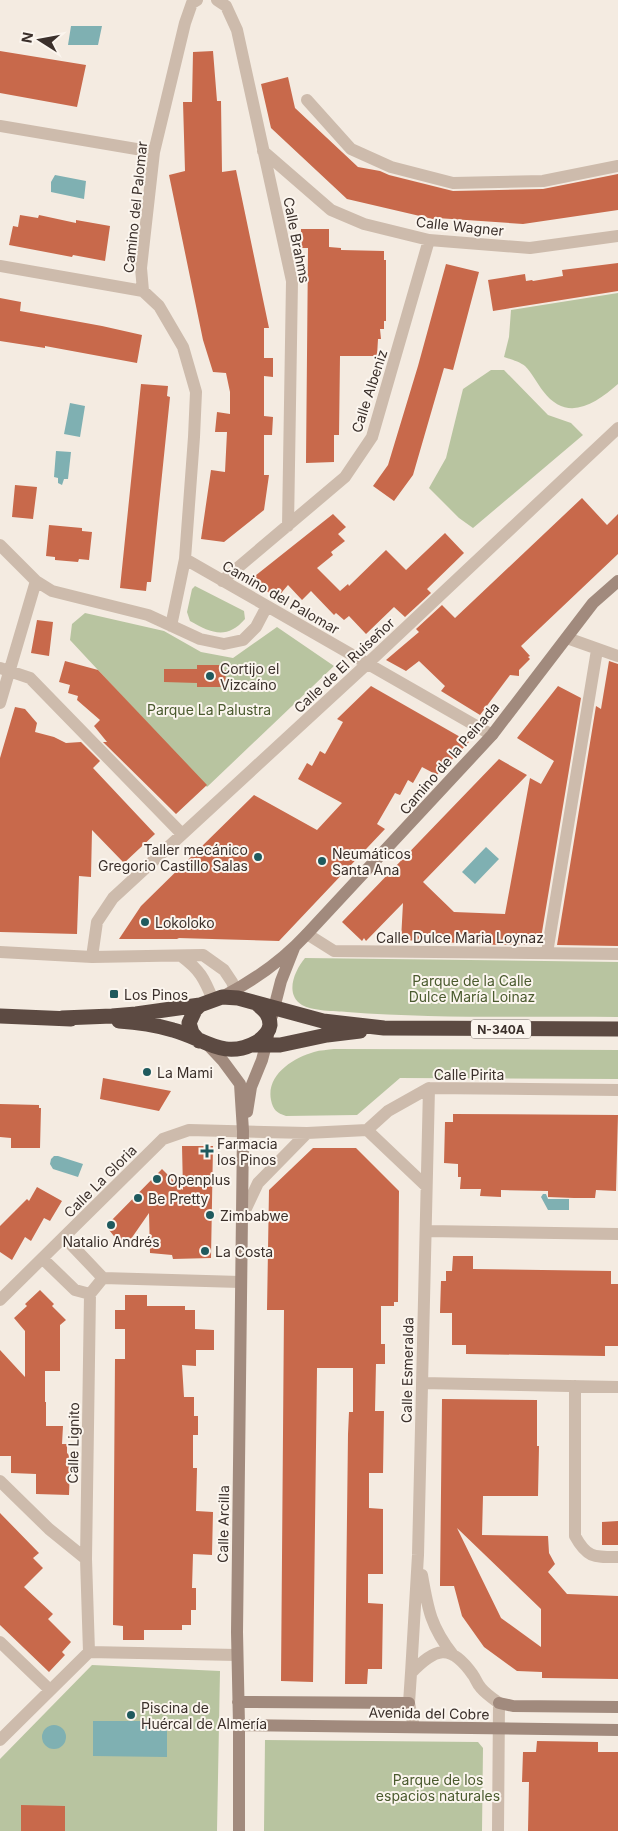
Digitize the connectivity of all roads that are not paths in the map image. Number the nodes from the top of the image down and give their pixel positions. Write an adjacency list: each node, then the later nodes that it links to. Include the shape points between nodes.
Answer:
1 (197, 0): 6 (street, Camino del Palomar, via 192,4 185,23)
2 (217, 0): 5 (street, Calle Brahms, via 226,6 237,30)
3 (307, 100): 7 (street, via 351,149 391,167 453,183 543,180)
4 (0, 126): 6 (street)
5 (264, 151): 9 (street, Calle Wagner, via 331,210 364,224); 13 (street, Calle Brahms, via 292,281)
6 (154, 152): 11 (street, Camino del Palomar, via 141,268)
7 (618, 166)
8 (618, 236): 9 (street, Calle Wagner, via 530,248)
9 (429, 240): 13 (street, Calle Albeniz, via 372,437 345,477)
10 (0, 266): 11 (street)
11 (143, 291): 15 (street, Camino del Palomar, via 159,306 183,347 196,392)
12 (618, 428): 24 (street, Calle de El Ruiseñor)
13 (288, 526): 17 (street, Calle Albeniz)
14 (0, 544): 16 (street)
15 (185, 559): 17 (street, Camino del Palomar); 20 (street, Camino del Palomar)
16 (36, 581): 20 (street, via 52,590 148,615); 25 (street)
17 (222, 581): 19 (street, Camino del Palomar)
18 (618, 581): 21 (street, Camino de la Peinada, via 593,603)
19 (267, 606): 20 (street, via 256,627 243,640 224,644 200,639); 24 (street, Camino del Palomar)
20 (171, 626)
21 (567, 638): 22 (street); 27 (street, Camino de la Peinada)
22 (596, 650): 23 (street); 32 (street)
23 (618, 656)
24 (367, 664): 27 (street, Camino del Palomar); 28 (street, Calle de El Ruiseñor)
25 (5, 670): 26 (street); 28 (street, via 30,678)
26 (0, 703)
27 (492, 735): 29 (street, Camino de la Peinada)
28 (182, 834): 35 (street, Calle de El Ruiseñor, via 113,898 98,922)
29 (307, 934): 30 (street, Camino de la Peinada); 32 (street, Calle Dulce Maria Loynaz, via 334,951)
30 (294, 948): 36 (street, Camino de la Peinada, via 249,983); 38 (street, Camino de la Peinada)
31 (0, 952): 35 (street)
32 (546, 953): 33 (street, Calle Dulce Maria Loynaz)
33 (618, 954)
34 (181, 956): 35 (street); 36 (street, via 196,967); 36 (street, via 203,955 224,970 232,982)
35 (92, 957)
36 (222, 998): 37 (highway, N-340A); 40 (highway, N-340A, via 112,1016); 44 (highway, via 194,1010 189,1023 192,1032)
37 (255, 1003): 38 (highway, N-340A); 43 (highway, via 268,1014)
38 (273, 1007): 41 (highway, N-340A, via 323,1020); 43 (street, Camino de la Peinada)
39 (0, 1016): 40 (highway, N-340A)
40 (62, 1018): 44 (highway, N-340A, via 154,1026)
41 (384, 1028): 42 (highway, N-340A); 43 (highway, N-340A, via 327,1035 280,1046)
42 (618, 1029)
43 (264, 1036): 44 (highway, N-340A, via 239,1050 218,1049); 48 (street, Calle Arcilla, via 262,1060 251,1087)
44 (203, 1043): 48 (street, Calle Arcilla, via 223,1061 240,1084)
45 (428, 1088): 46 (street, Calle Pirita); 47 (street, Calle Pirita, via 388,1111); 50 (street, Calle Esmeralda)
46 (618, 1090)
47 (367, 1130): 49 (street); 50 (street)
48 (244, 1131): 49 (street); 51 (street, Calle Arcilla); 54 (street, Calle La Gloria, via 189,1130 164,1139)
49 (307, 1133): 51 (street, Calle Arcilla, via 258,1183)
50 (426, 1186): 52 (street, Calle Esmeralda)
51 (242, 1217): 57 (street, Calle Arcilla)
52 (426, 1231): 53 (street); 60 (street, Calle Esmeralda)
53 (618, 1234)
54 (64, 1237): 55 (street, Calle La Gloria); 56 (street)
55 (43, 1259): 58 (street, via 75,1290); 59 (street, Calle La Gloria)
56 (103, 1278): 57 (street); 58 (street)
57 (240, 1282): 69 (street, Calle Arcilla)
58 (90, 1294): 66 (street, Calle Lignito)
59 (0, 1300)
60 (422, 1383): 61 (street); 64 (street, Calle Esmeralda)
61 (575, 1386): 62 (street); 65 (street, via 575,1536 582,1550 597,1557)
62 (618, 1387)
63 (0, 1481): 66 (street, via 49,1529)
64 (418, 1555): 70 (street, Calle Esmeralda, via 430,1616 440,1638); 71 (street, Calle Esmeralda)
65 (618, 1557)
66 (86, 1559): 68 (street, Calle Lignito)
67 (0, 1642): 72 (street)
68 (89, 1652): 69 (street); 72 (street)
69 (237, 1655): 73 (street, Calle Arcilla)
70 (453, 1655): 71 (street, via 434,1653); 74 (street, Calle Esmeralda, via 480,1687)
71 (411, 1673): 75 (street, Calle Esmeralda)
72 (50, 1690): 81 (street)
73 (238, 1702): 75 (street, Avenida del Cobre); 77 (street, Calle Arcilla)
74 (499, 1703): 76 (street, Avenida del Cobre, via 513,1706); 79 (street)
75 (409, 1704): 78 (street, Calle Esmeralda)
76 (618, 1706)
77 (240, 1726): 78 (street, Avenida del Cobre); 82 (street, Calle Arcilla)
78 (414, 1727): 79 (street, Avenida del Cobre)
79 (498, 1729): 80 (street, Avenida del Cobre); 83 (street)
80 (618, 1730)
81 (0, 1740)
82 (239, 1831)
83 (498, 1831)

